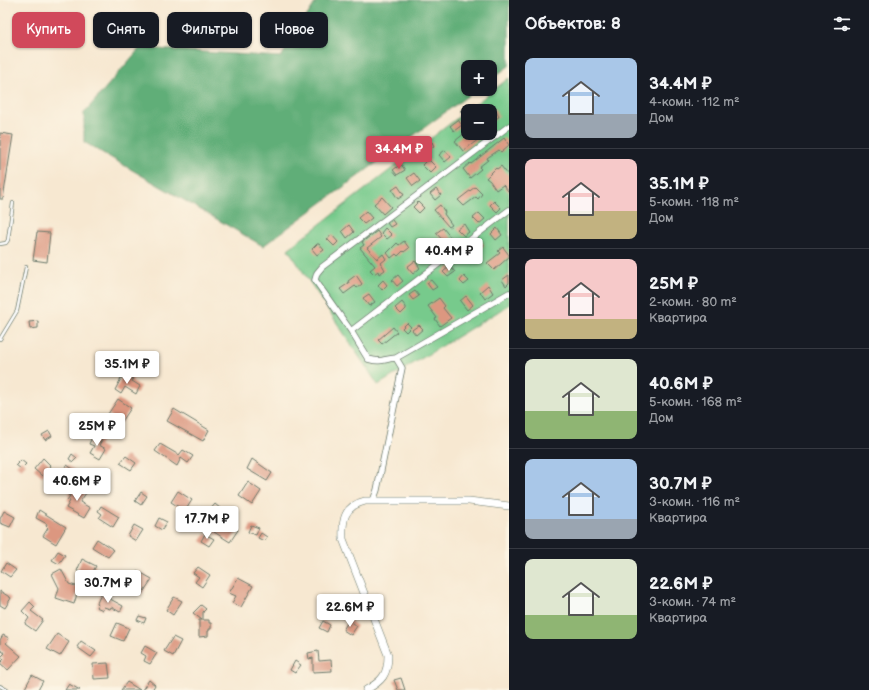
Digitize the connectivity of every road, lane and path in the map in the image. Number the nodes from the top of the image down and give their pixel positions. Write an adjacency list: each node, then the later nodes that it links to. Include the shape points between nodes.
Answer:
1 (509, 126): 7 (street, via 317,273 315,280)
2 (13, 203): 4 (lane, via 8,240)
3 (509, 210): 7 (street)
4 (0, 244)
5 (26, 267): 8 (lane, via 17,311)
6 (509, 293): 9 (street)
7 (351, 331): 9 (street, via 368,359 380,362)
8 (0, 339)
9 (396, 358): 10 (street, via 402,368)
10 (373, 501): 11 (street, via 469,501); 14 (street, via 365,501 348,511 342,528 343,539 388,655 384,676)
11 (509, 506)
12 (0, 686): 13 (lane)
13 (7, 690)
14 (366, 690)

